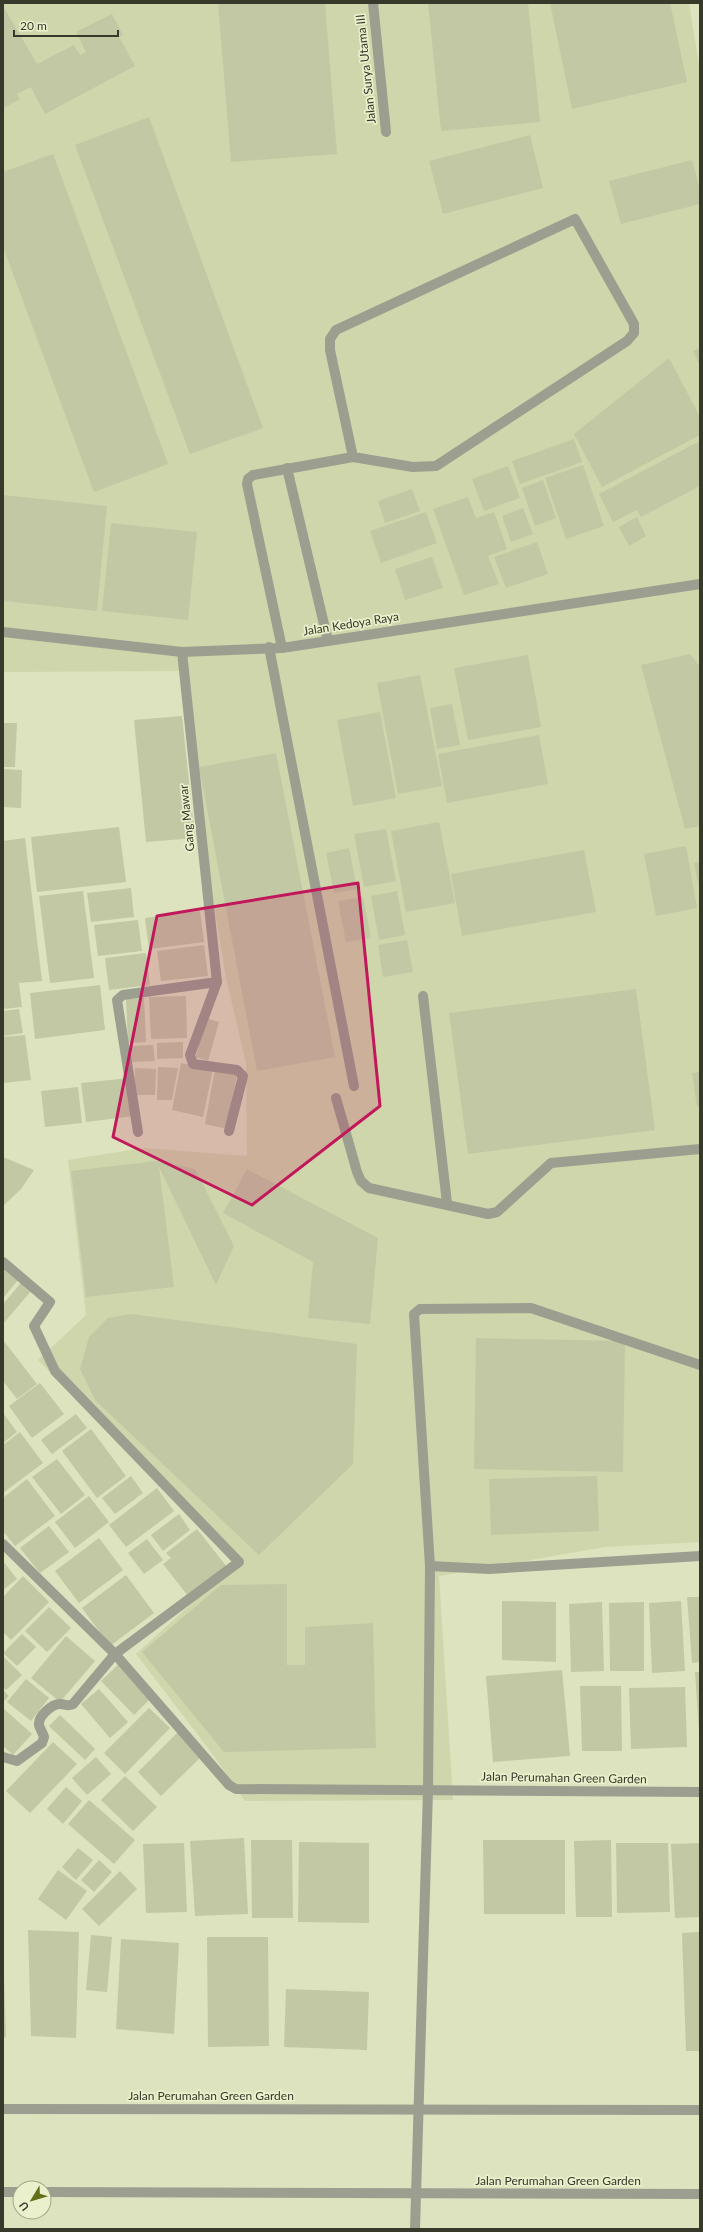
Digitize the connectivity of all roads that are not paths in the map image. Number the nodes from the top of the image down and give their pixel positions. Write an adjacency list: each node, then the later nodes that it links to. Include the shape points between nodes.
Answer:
1 (373, 3): 2 (street, Jalan Surya Utama III)
2 (386, 132)
3 (353, 457): 3 (street, via 413,467 436,466 627,341 634,333 634,324 575,219 336,330 330,339 330,350); 4 (street)
4 (287, 468): 7 (street); 9 (street, via 253,474 246,484)
5 (700, 584): 7 (street, Jalan Kedoya Raya)
6 (3, 632): 10 (street, Jalan Kedoya Raya)
7 (328, 640): 9 (street, Jalan Kedoya Raya)
8 (269, 648): 9 (street, Jalan Kedoya Raya); 10 (street, Jalan Kedoya Raya); 13 (street)
9 (282, 648)
10 (182, 652): 11 (street, Gang Mawar)
11 (217, 982): 15 (street, via 123,995 117,1000); 16 (street, Gang Mawar, via 190,1060 193,1064 237,1070 243,1076)
12 (423, 996): 18 (street)
13 (354, 1086)
14 (336, 1098): 18 (street, via 360,1181 369,1188)
15 (138, 1132)
16 (229, 1132)
17 (700, 1149): 18 (street, via 551,1163 497,1212 488,1214)
18 (447, 1203)
19 (3, 1262): 24 (street, via 50,1302 34,1326 55,1371 239,1562)
20 (700, 1365): 23 (street, via 531,1308 416,1310 415,1345)
21 (3, 1544): 24 (street, Jalan Perumahan Green Garden)
22 (700, 1556): 23 (street, via 490,1569)
23 (430, 1566): 26 (street)
24 (115, 1654): 25 (street, via 73,1704 52,1707 40,1718 39,1726 44,1737 42,1743 17,1761); 26 (street, Jalan Perumahan Green Garden, via 229,1785 236,1788)
25 (3, 1757)
26 (428, 1790): 27 (street, Jalan Perumahan Green Garden); 29 (street)
27 (700, 1792)
28 (3, 2109): 29 (street, Jalan Perumahan Green Garden)
29 (418, 2109): 30 (street, Jalan Perumahan Green Garden); 33 (street)
30 (700, 2110)
31 (52, 2192): 33 (street, Jalan Perumahan Green Garden)
32 (700, 2194): 33 (street, Jalan Perumahan Green Garden)
33 (416, 2195): 34 (street)
34 (415, 2229)

